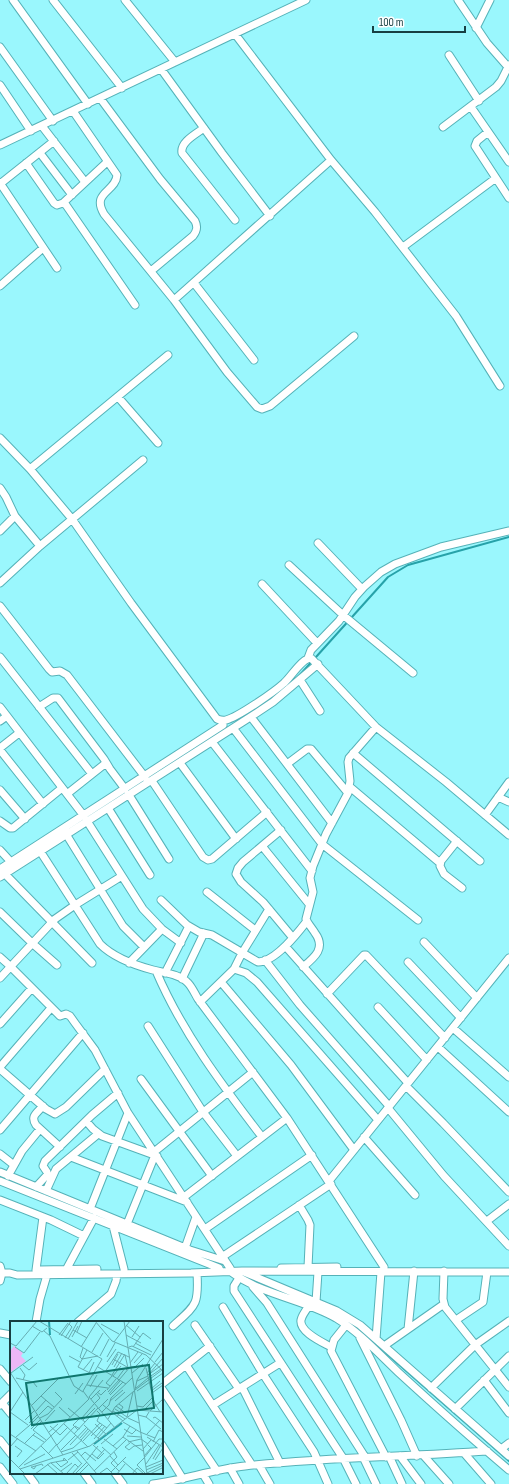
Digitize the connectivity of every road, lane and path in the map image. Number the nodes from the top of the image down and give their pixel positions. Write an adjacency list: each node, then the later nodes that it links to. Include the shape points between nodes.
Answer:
1 (13, 0): 18 (street)
2 (53, 0): 15 (street)
3 (125, 0): 11 (street)
4 (306, 0): 8 (street)
5 (458, 0): 7 (street)
6 (490, 0): 7 (street)
7 (476, 28): 12 (street)
8 (235, 34): 11 (street); 30 (street)
9 (0, 47): 21 (street)
10 (449, 55): 17 (street)
11 (175, 62): 13 (street)
12 (509, 66): 17 (street, via 496,87)
13 (161, 69): 15 (street); 24 (street)
14 (0, 85): 25 (street)
15 (122, 88): 16 (street)
16 (100, 98): 18 (street); 45 (street, via 197,225 196,232)
17 (479, 101): 19 (street)
18 (88, 104): 20 (street)
19 (470, 107): 23 (street); 26 (street)
20 (73, 111): 21 (street); 31 (street)
21 (53, 120): 22 (street)
22 (42, 126): 25 (street); 27 (street)
23 (443, 127)
24 (204, 128): 40 (street); 41 (street, via 183,144 182,153)
25 (32, 130): 28 (street)
26 (488, 132): 32 (street); 34 (street, via 476,141 475,146)
27 (54, 141): 29 (street); 35 (street)
28 (0, 145)
29 (40, 152): 33 (street); 37 (street)
30 (331, 160): 40 (street); 42 (street)
31 (107, 162): 35 (street); 45 (street, via 117,177 101,197 100,208)
32 (509, 162)
33 (26, 163): 36 (street); 39 (street, via 54,203)
34 (496, 178): 38 (street); 42 (street)
35 (85, 182): 37 (street)
36 (0, 183): 43 (street)
37 (72, 195): 39 (street)
38 (509, 198)
39 (63, 203): 49 (street)
40 (270, 216): 46 (street)
41 (235, 220)
42 (402, 247): 53 (street, via 456,316)
43 (43, 248): 44 (street); 47 (street)
44 (57, 268)
45 (151, 271): 48 (street)
46 (194, 283): 48 (street); 52 (street)
47 (1, 284)
48 (174, 300): 50 (street, via 227,372 262,409 270,406)
49 (135, 305)
50 (354, 336)
51 (168, 355): 54 (street)
52 (254, 360)
53 (500, 386)
54 (118, 397): 56 (street); 58 (street)
55 (0, 438): 58 (street)
56 (158, 443)
57 (143, 460): 61 (street)
58 (30, 469): 61 (street)
59 (0, 488): 60 (street)
60 (15, 516): 62 (street); 65 (street)
61 (72, 519): 65 (street); 83 (street, via 211,713)
62 (0, 531)
63 (509, 531): 69 (street, via 442,547 395,564 381,572)
64 (318, 543): 69 (street)
65 (40, 546): 67 (street)
66 (289, 565): 71 (street)
67 (0, 583)
68 (262, 584): 72 (street)
69 (362, 589): 71 (street)
70 (0, 606): 93 (street, via 52,672 67,675)
71 (346, 618): 72 (street); 75 (street)
72 (317, 643): 74 (street, via 311,650)
73 (0, 657): 78 (street)
74 (314, 661): 76 (street); 83 (street, via 227,720); 84 (street)
75 (413, 673)
76 (300, 680): 79 (street); 81 (street)
77 (0, 707): 80 (street)
78 (39, 707): 89 (street, via 53,698 58,698); 92 (street)
79 (320, 711)
80 (7, 716): 82 (street); 85 (street)
81 (251, 717): 83 (street); 91 (street)
82 (0, 722)
83 (226, 727): 86 (street); 93 (street); 115 (street)
84 (376, 727): 88 (street); 105 (street)
85 (20, 733): 87 (street); 98 (street)
86 (212, 742): 90 (street); 104 (street)
87 (0, 749): 102 (street)
88 (353, 753): 97 (street, via 348,762); 114 (street)
89 (106, 763): 92 (street); 99 (street)
90 (180, 763): 94 (street); 113 (street)
91 (287, 764): 97 (street, via 307,749 311,749); 109 (street)
92 (92, 774): 98 (street)
93 (145, 776): 99 (street)
94 (152, 781): 99 (street); 113 (street, via 206,859 212,859)
95 (509, 782): 100 (street)
96 (0, 790): 107 (street)
97 (349, 790): 109 (street); 122 (street)
98 (65, 791): 102 (street); 106 (street)
99 (127, 792): 103 (street); 106 (street); 119 (street)
100 (498, 797): 101 (street); 105 (street)
101 (509, 802)
102 (43, 804): 107 (street)
103 (108, 808): 106 (street); 125 (street)
104 (267, 812): 110 (street); 113 (street)
105 (484, 815): 112 (street)
106 (86, 818): 111 (street); 121 (street); 126 (street)
107 (25, 819): 108 (street, via 13,828)
108 (0, 821)
109 (332, 823): 115 (street)
110 (281, 830): 116 (street); 123 (street)
111 (66, 834): 118 (street); 128 (street)
112 (509, 835)
113 (236, 839)
114 (457, 841): 120 (street); 122 (street)
115 (322, 844): 123 (street); 135 (street)
116 (262, 846): 131 (street); 133 (street, via 238,868 236,874)
117 (0, 850): 121 (street)
118 (40, 851): 124 (street); 132 (street)
119 (169, 859)
120 (480, 861)
121 (11, 862): 124 (street)
122 (440, 863): 127 (street, via 444,874)
123 (312, 871): 131 (street, via 310,882 313,892)
124 (2, 873): 136 (street)
125 (150, 875)
126 (122, 876): 128 (street); 139 (street, via 143,909)
127 (462, 888)
128 (100, 890): 132 (street); 147 (street, via 123,926)
129 (207, 892): 140 (street)
130 (161, 900): 138 (street)
131 (309, 904): 137 (street)
132 (75, 905): 136 (street); 152 (street, via 100,944 110,953)
133 (269, 909): 140 (street); 142 (street)
134 (0, 912): 144 (street)
135 (418, 920)
136 (52, 922): 144 (street); 154 (street)
137 (307, 922): 142 (street); 157 (street, via 319,938 320,946 313,958)
138 (189, 926): 141 (street); 145 (street)
139 (162, 929): 145 (street); 147 (street)
140 (255, 930): 148 (street)
141 (204, 933): 148 (street); 162 (street)
142 (293, 938): 146 (street)
143 (424, 942): 166 (street)
144 (32, 943): 155 (street); 156 (street)
145 (181, 943): 160 (street)
146 (286, 946): 150 (street); 157 (street)
147 (144, 947): 152 (street)
148 (242, 953): 150 (street, via 258,962); 158 (street)
149 (0, 958): 155 (street)
150 (265, 960): 188 (street, via 300,1005)
151 (508, 960): 166 (street)
152 (129, 962): 159 (street)
153 (408, 962): 170 (street)
154 (92, 963)
155 (10, 966): 161 (street); 164 (street)
156 (57, 966)
157 (303, 967): 165 (street)
158 (234, 969): 163 (street); 193 (street, via 246,973 257,982)
159 (156, 971): 160 (street); 184 (street, via 185,1028)
160 (165, 973): 162 (street)
161 (0, 978)
162 (182, 979): 167 (street, via 189,984)
163 (221, 982): 167 (street); 203 (street, via 291,1065)
164 (32, 988): 169 (street); 171 (street)
165 (328, 994): 175 (street, via 356,962 366,955); 183 (street)
166 (477, 998): 170 (street)
167 (200, 1002): 180 (street)
168 (378, 1007): 177 (street)
169 (52, 1008): 174 (street, via 60,1016 68,1014); 178 (street)
170 (461, 1018): 173 (street)
171 (0, 1024)
172 (148, 1026): 189 (street)
173 (453, 1028): 175 (street); 181 (street)
174 (83, 1034): 179 (street); 186 (street)
175 (445, 1038): 176 (street)
176 (438, 1047): 177 (street); 190 (street)
177 (427, 1060): 183 (street)
178 (0, 1068): 186 (street)
179 (105, 1069): 185 (street); 187 (street, via 59,1113 53,1114)
180 (253, 1072): 184 (street); 192 (street)
181 (509, 1076)
182 (141, 1078): 197 (street)
183 (407, 1084): 188 (street); 219 (street)
184 (228, 1092): 189 (street); 199 (street)
185 (118, 1093): 191 (street); 194 (street)
186 (30, 1094): 187 (street); 196 (street)
187 (43, 1106): 195 (street, via 33,1118)
188 (388, 1107): 193 (street); 229 (street, via 444,1176)
189 (203, 1112): 197 (street); 207 (street)
190 (509, 1112)
191 (128, 1113): 201 (street); 205 (street)
192 (287, 1118): 199 (street); 206 (street)
193 (378, 1120): 200 (street)
194 (86, 1121): 198 (street); 202 (street)
195 (40, 1129): 202 (street); 209 (street)
196 (0, 1130)
197 (179, 1132): 205 (street); 213 (street)
198 (98, 1134): 201 (street); 208 (street)
199 (262, 1137): 207 (street)
200 (364, 1137): 203 (street); 220 (street)
201 (117, 1142): 205 (street); 210 (street)
202 (60, 1147): 217 (street, via 45,1161 43,1166 48,1172 47,1175)
203 (354, 1150): 215 (street)
204 (0, 1154): 209 (street)
205 (155, 1154): 216 (street); 222 (street)
206 (312, 1155): 215 (street); 232 (street)
207 (237, 1156): 213 (street)
208 (71, 1157): 210 (street); 218 (street, via 54,1172)
209 (14, 1165): 212 (street)
210 (106, 1171): 216 (street); 225 (street)
211 (0, 1172): 212 (street)
212 (8, 1176): 217 (street)
213 (212, 1176): 222 (street)
214 (0, 1181): 228 (street)
215 (330, 1183): 224 (street); 241 (street)
216 (143, 1186): 222 (street); 230 (street)
217 (36, 1187): 218 (street)
218 (46, 1191): 225 (street)
219 (509, 1192)
220 (415, 1195)
221 (0, 1200): 226 (street)
222 (185, 1200): 227 (street)
223 (509, 1204): 229 (street)
224 (299, 1205): 236 (street); 237 (street, via 310,1225)
225 (90, 1209): 230 (street)
226 (43, 1217): 233 (street); 242 (street)
227 (196, 1217): 232 (street); 235 (street)
228 (94, 1218): 231 (street); 233 (street)
229 (487, 1221): 234 (street)
230 (127, 1224): 235 (street)
231 (113, 1226): 239 (street); 240 (street)
232 (205, 1229): 236 (street)
233 (84, 1236): 243 (street)
234 (509, 1245)
235 (185, 1248): 236 (street)
236 (227, 1265): 237 (street); 239 (street); 250 (street); 253 (street)
237 (308, 1267): 241 (street)
238 (509, 1267): 241 (street)
239 (219, 1268): 240 (street)
240 (124, 1269): 243 (street)
241 (383, 1269): 244 (street); 245 (street); 270 (street)
242 (36, 1270): 243 (street); 249 (street)
243 (66, 1270)
244 (414, 1271): 246 (street); 266 (street)
245 (318, 1272): 253 (street); 255 (street)
246 (444, 1272): 247 (street); 256 (street)
247 (487, 1272): 248 (street); 259 (street, via 483,1302)
248 (509, 1272)
249 (2, 1273): 252 (street)
250 (198, 1273): 251 (street); 265 (street, via 198,1294 195,1304)
251 (117, 1274): 252 (street); 261 (street, via 111,1294)
252 (47, 1275): 260 (street)
253 (241, 1275): 254 (street); 255 (street); 276 (street, via 234,1286 234,1291)
254 (250, 1284): 257 (street); 304 (street, via 267,1303)
255 (316, 1302): 270 (street, via 349,1318)
256 (444, 1304): 259 (street); 266 (street)
257 (309, 1306): 264 (street); 274 (street, via 301,1318 302,1327 306,1333)
258 (223, 1307): 280 (street)
259 (456, 1320): 271 (street)
260 (36, 1321)
261 (79, 1321)
262 (509, 1321): 271 (street)
263 (194, 1325): 272 (street)
264 (346, 1325): 269 (street); 274 (street)
265 (173, 1326)
266 (408, 1329): 273 (street)
267 (0, 1333): 268 (street)
268 (10, 1335)
269 (359, 1336): 298 (street); 302 (street)
270 (376, 1339): 273 (street)
271 (474, 1345): 279 (street); 286 (street)
272 (210, 1346): 277 (street); 285 (street)
273 (384, 1346): 286 (street)
274 (331, 1347): 305 (street, via 331,1352)
275 (508, 1358): 279 (street)
276 (280, 1363): 280 (street); 306 (street)
277 (186, 1365): 283 (street); 290 (street)
278 (0, 1369): 282 (street)
279 (495, 1370): 281 (street); 284 (street)
280 (263, 1374): 285 (street); 307 (street)
281 (484, 1380): 291 (street); 293 (street)
282 (10, 1381)
283 (163, 1383)
284 (509, 1387)
285 (240, 1388): 290 (street); 308 (street)
286 (431, 1388): 291 (street)
287 (163, 1390): 313 (street)
288 (10, 1395): 289 (street)
289 (1, 1404): 292 (street)
290 (213, 1405): 309 (street)
291 (456, 1409): 297 (street)
292 (10, 1413)
293 (509, 1413)
294 (0, 1440): 299 (street)
295 (509, 1443): 297 (street)
296 (163, 1447): 318 (street)
297 (502, 1449): 303 (street)
298 (487, 1451): 300 (street); 312 (street)
299 (10, 1453)
300 (464, 1453): 302 (street); 333 (street)
301 (400, 1456): 302 (street); 305 (street); 331 (street)
302 (421, 1456): 332 (street)
303 (509, 1456)
304 (364, 1457): 305 (street); 306 (street); 329 (street)
305 (387, 1457): 330 (street)
306 (343, 1458): 307 (street); 328 (street)
307 (317, 1459): 308 (street); 327 (street)
308 (280, 1463): 309 (street)
309 (256, 1465): 311 (street); 326 (street)
310 (0, 1467): 319 (street)
311 (230, 1468): 313 (street); 325 (street)
312 (509, 1470)
313 (217, 1471): 317 (street)
314 (28, 1474): 320 (street)
315 (85, 1474): 321 (street)
316 (116, 1474): 322 (street)
317 (203, 1474): 318 (street); 324 (street)
318 (180, 1481): 323 (street)
319 (13, 1484)
320 (35, 1484)
321 (92, 1484)
322 (123, 1484)
323 (153, 1484)
324 (209, 1484)
325 (240, 1484)
326 (270, 1484)
327 (328, 1484)
328 (356, 1484)
329 (376, 1484)
330 (402, 1484)
331 (420, 1484)
332 (449, 1484)
333 (491, 1484)

